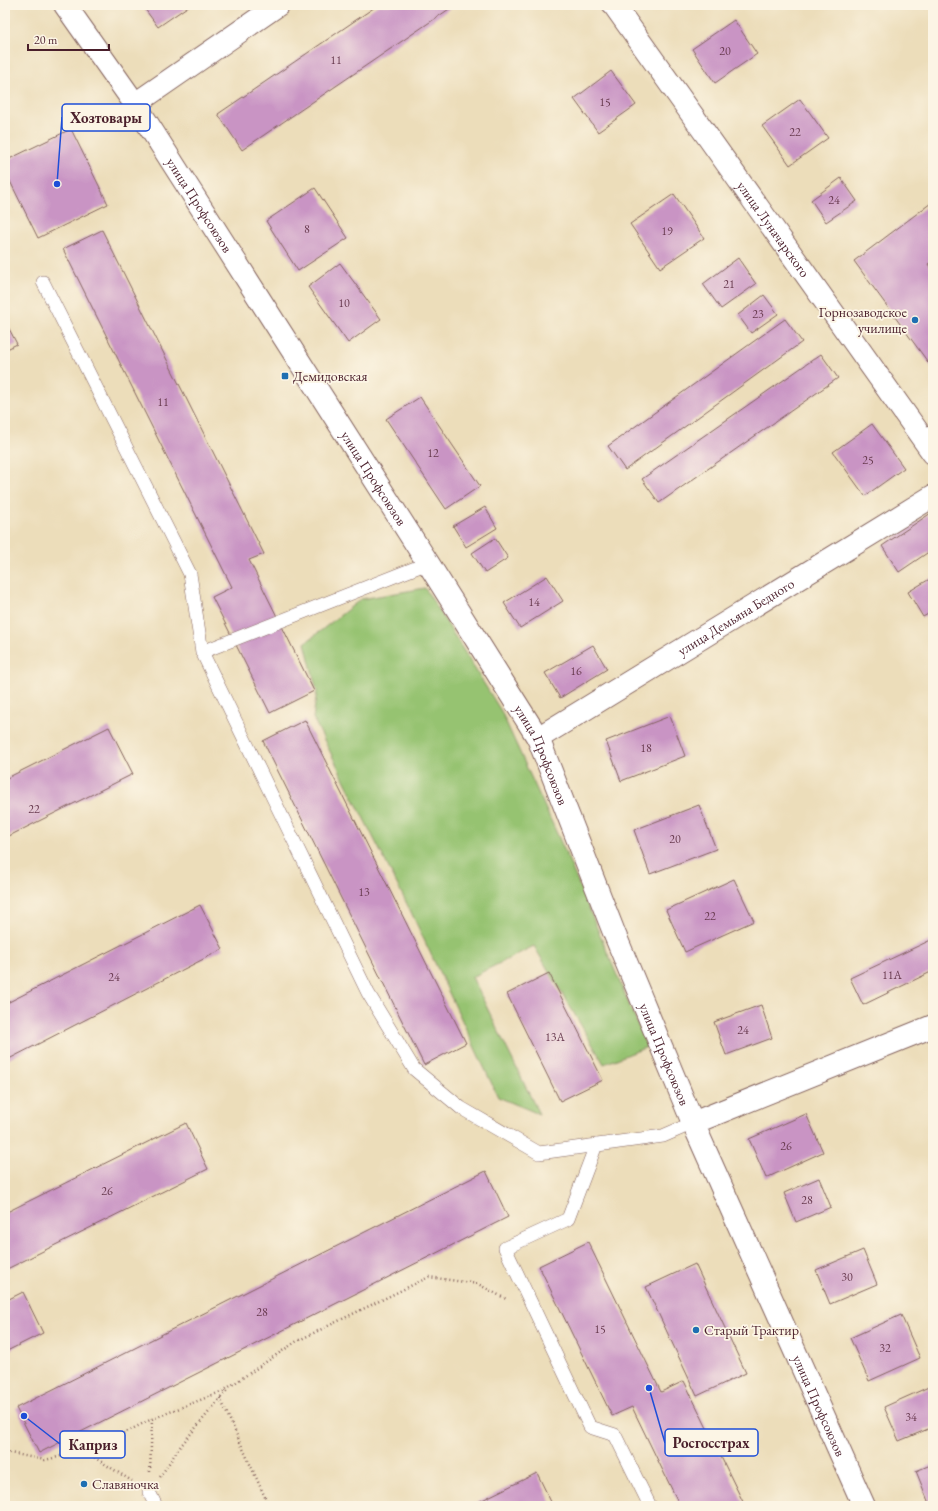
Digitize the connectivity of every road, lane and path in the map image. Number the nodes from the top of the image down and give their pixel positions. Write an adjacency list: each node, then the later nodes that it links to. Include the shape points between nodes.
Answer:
1 (65, 5): 4 (street, улица Профсоюзов)
2 (278, 5): 4 (street)
3 (614, 5): 6 (street, улица Луначарского)
4 (136, 104): 8 (street, улица Профсоюзов)
5 (43, 282): 9 (lane, via 190,574)
6 (933, 453)
7 (933, 496): 10 (street, улица Демьяна Бедного)
8 (428, 563): 9 (lane); 10 (street, улица Профсоюзов)
9 (202, 652): 13 (lane, via 368,993 414,1069 461,1108 539,1153)
10 (538, 738): 12 (street, улица Профсоюзов, via 615,935)
11 (933, 1026): 12 (street)
12 (693, 1123): 13 (lane, via 663,1136); 24 (street, улица Профсоюзов)
13 (596, 1145): 14 (lane, via 568,1219 505,1248)
14 (536, 1314): 15 (path, via 478,1284 429,1278 297,1341); 23 (lane, via 590,1428 616,1435)
15 (230, 1386): 16 (path); 17 (path)
16 (220, 1398): 20 (path, via 179,1448); 22 (path)
17 (152, 1419): 18 (path, via 92,1450); 20 (path)
18 (84, 1451): 19 (path, via 45,1460); 20 (path)
19 (5, 1452)
20 (149, 1492): 21 (lane)
21 (156, 1506)
22 (269, 1506)
23 (650, 1506)
24 (864, 1506)

